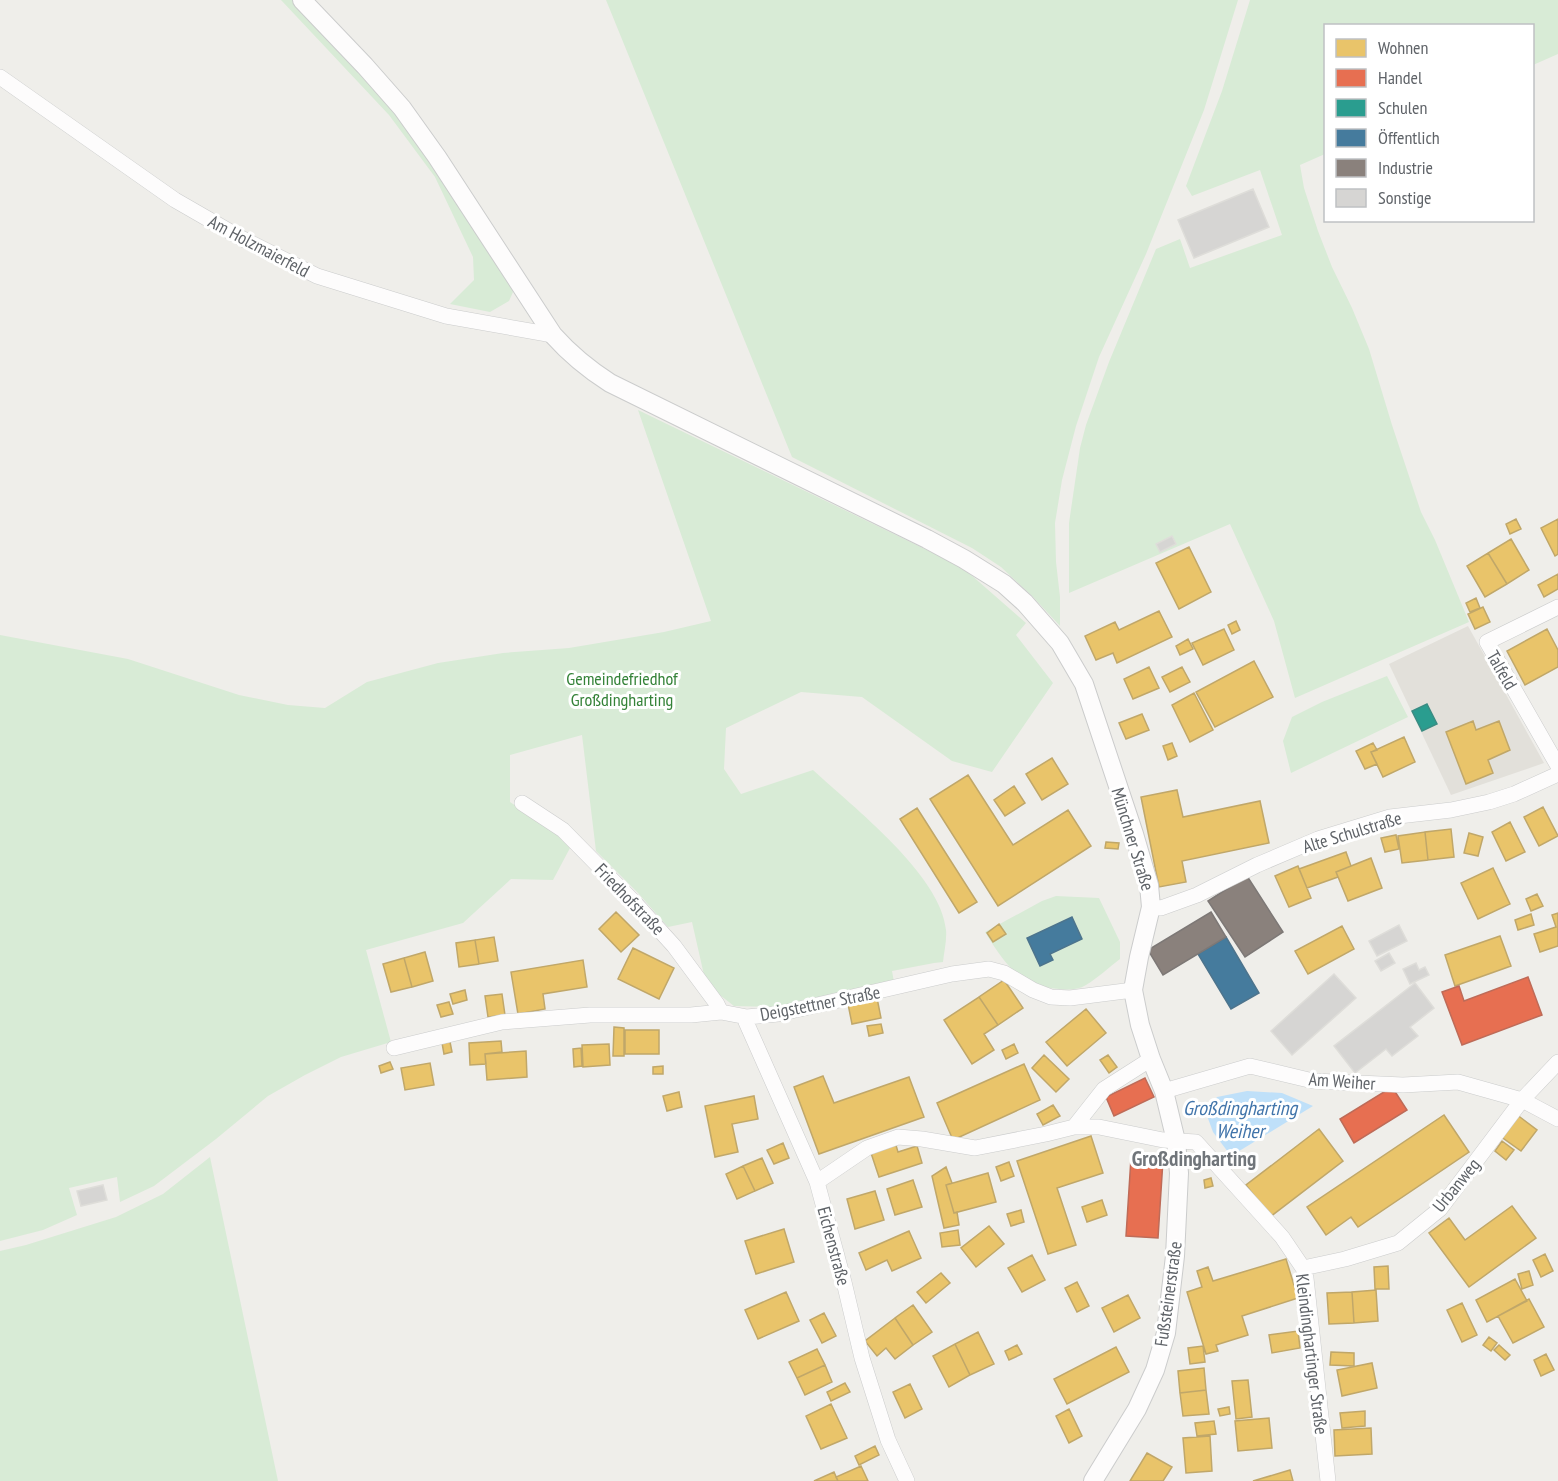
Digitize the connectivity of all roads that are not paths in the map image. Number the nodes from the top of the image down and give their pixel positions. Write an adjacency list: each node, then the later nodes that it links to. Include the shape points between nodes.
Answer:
1 (302, 0): 3 (street, Münchner Straße, via 402,108)
2 (0, 77): 3 (street, Am Holzmaierfeld, via 175,200 317,276 446,316)
3 (553, 335): 8 (street, Münchner Straße, via 569,353 610,383 927,539 1004,584 1025,603 1060,642 1084,684 1146,875)
4 (1558, 607): 5 (street, Talfeld, via 1486,642)
5 (1558, 766)
6 (1558, 774): 8 (street, Alte Schulstraße, via 1489,802 1390,817 1318,840 1197,895 1161,908)
7 (522, 803): 10 (street, Friedhofstraße, via 563,830 634,902 674,945)
8 (1151, 907): 9 (street, Münchner Straße)
9 (1133, 990): 11 (street, Deigstettner Straße, via 1051,997 989,969 778,1014); 13 (street, Münchner Straße)
10 (721, 1012): 11 (street, Deigstettner Straße); 12 (street, Deigstettner Straße, via 502,1022)
11 (747, 1017): 20 (street, Eichenstraße)
12 (394, 1048)
13 (1151, 1059): 15 (street, Münchner Straße); 18 (street, via 1104,1089)
14 (1558, 1062): 16 (street, Urbanweg)
15 (1164, 1092): 16 (street, Am Weiher, via 1250,1066 1313,1081 1403,1085 1458,1082); 19 (street, Fußsteinerstraße)
16 (1522, 1100): 17 (street, Am Weiher); 21 (street, Urbanweg, via 1440,1209 1398,1242)
17 (1558, 1119)
18 (1074, 1127): 19 (street, Kleindinghartinger Straße, via 1099,1127); 20 (street, Kleindinghartinger Straße, via 975,1148 898,1137 867,1148)
19 (1176, 1140): 21 (street, Kleindinghartinger Straße, via 1196,1142 1282,1237); 23 (street, Fußsteinerstraße, via 1179,1173 1175,1256 1166,1333 1137,1409)
20 (817, 1182): 22 (street, Eichenstraße, via 862,1358 888,1440)
21 (1303, 1268): 24 (street, Kleindinghartinger Straße)
22 (907, 1481)
23 (1093, 1481)
24 (1328, 1481)

